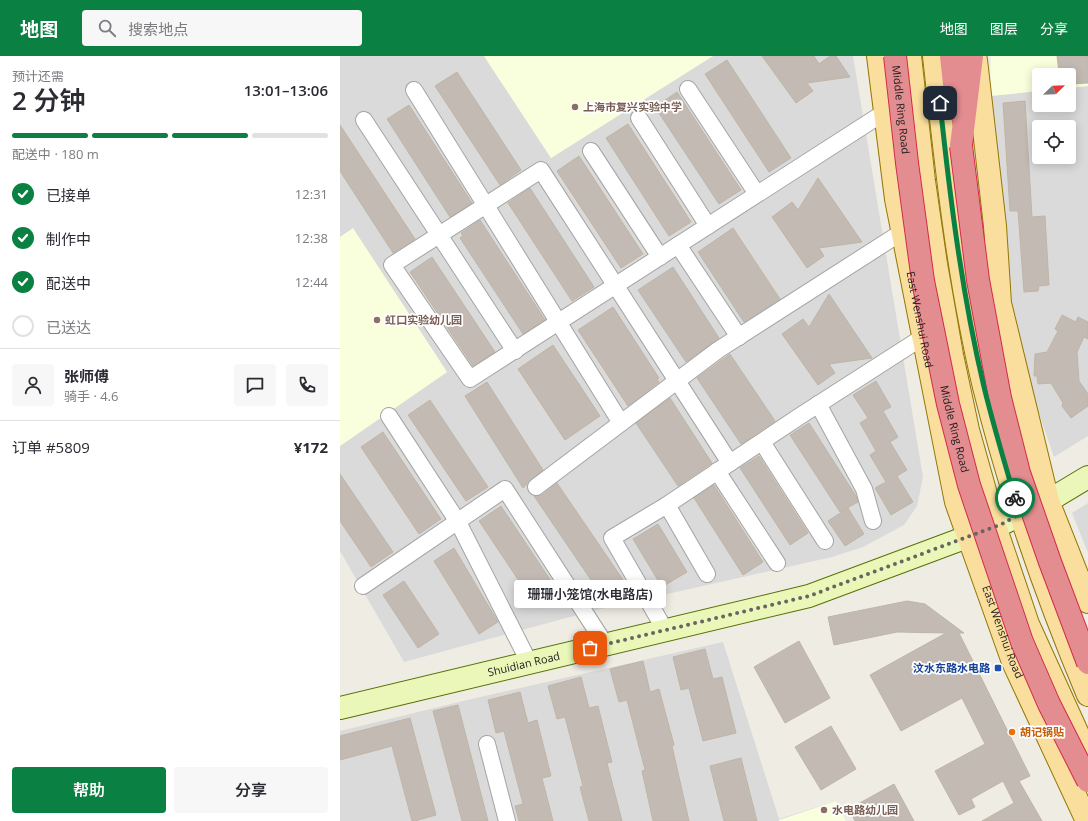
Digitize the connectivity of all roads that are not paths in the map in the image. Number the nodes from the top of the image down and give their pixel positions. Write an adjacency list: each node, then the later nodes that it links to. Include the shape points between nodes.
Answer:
1 (878, 56): 12 (main road, East Wenshui Road)
2 (895, 56): 59 (highway, Middle Ring Road, bridge, via 922,281 948,404 969,485 1022,642 1049,704)
3 (910, 56): 44 (main road, via 924,181 952,355 968,430)
4 (934, 56): 26 (main road, via 950,190)
5 (951, 56): 15 (highway)
6 (972, 56): 15 (highway)
7 (976, 56): 11 (main road)
8 (983, 56): 11 (street)
9 (688, 89): 17 (street)
10 (414, 90): 18 (street)
11 (980, 96): 20 (main road)
12 (885, 112): 17 (street); 21 (main road, East Wenshui Road)
13 (639, 118): 19 (street)
14 (364, 120): 22 (street)
15 (961, 146): 54 (highway, bridge, via 978,280 1000,398 1019,473)
16 (591, 150): 24 (street)
17 (757, 194): 19 (street)
18 (486, 205): 22 (street); 25 (street, via 541,170); 27 (street)
19 (708, 226): 23 (street)
20 (995, 226): 26 (main road); 39 (main road, via 1000,303)
21 (902, 232): 28 (street); 29 (main road, East Wenshui Road)
22 (439, 235): 30 (street); 30 (street, via 392,265 470,379)
23 (678, 245): 24 (street); 28 (street)
24 (660, 257): 25 (street)
25 (616, 285): 27 (street); 31 (street)
26 (967, 299): 41 (main road, via 984,386)
27 (558, 322): 30 (street); 34 (street)
28 (738, 337): 31 (street)
29 (923, 337): 32 (street); 45 (main road, East Wenshui Road, via 956,502)
30 (515, 350)
31 (678, 381): 34 (street); 36 (street)
32 (818, 404): 35 (street); 42 (street, via 864,489)
33 (389, 416): 43 (street)
34 (622, 423): 38 (street)
35 (762, 442): 36 (street); 46 (street)
36 (724, 467): 40 (street); 47 (street)
37 (1088, 477): 39 (main road, Shuidian Road)
38 (536, 487)
39 (1048, 500): 41 (main road, Shuidian Road); 50 (main road)
40 (667, 505): 48 (street); 51 (street, via 612,538)
41 (1020, 514): 44 (main road, Shuidian Road); 55 (main road, via 1068,648)
42 (873, 521)
43 (458, 522): 49 (street); 52 (street, via 505,490); 53 (street)
44 (995, 526): 45 (main road, Shuidian Road); 58 (main road, via 1028,624)
45 (967, 536): 51 (main road, Shuidian Road, via 809,596); 61 (main road, East Wenshui Road, via 1014,662)
46 (825, 541)
47 (777, 563)
48 (707, 574)
49 (364, 586)
50 (1088, 602)
51 (665, 630): 52 (main road, Shuidian Road)
52 (605, 644): 53 (main road, Shuidian Road)
53 (529, 662): 56 (main road, Shuidian Road)
54 (1088, 663)
55 (1088, 695)
56 (340, 708)
57 (487, 744): 60 (street)
58 (1088, 756)
59 (1088, 781)
60 (507, 821)
61 (1087, 821)

